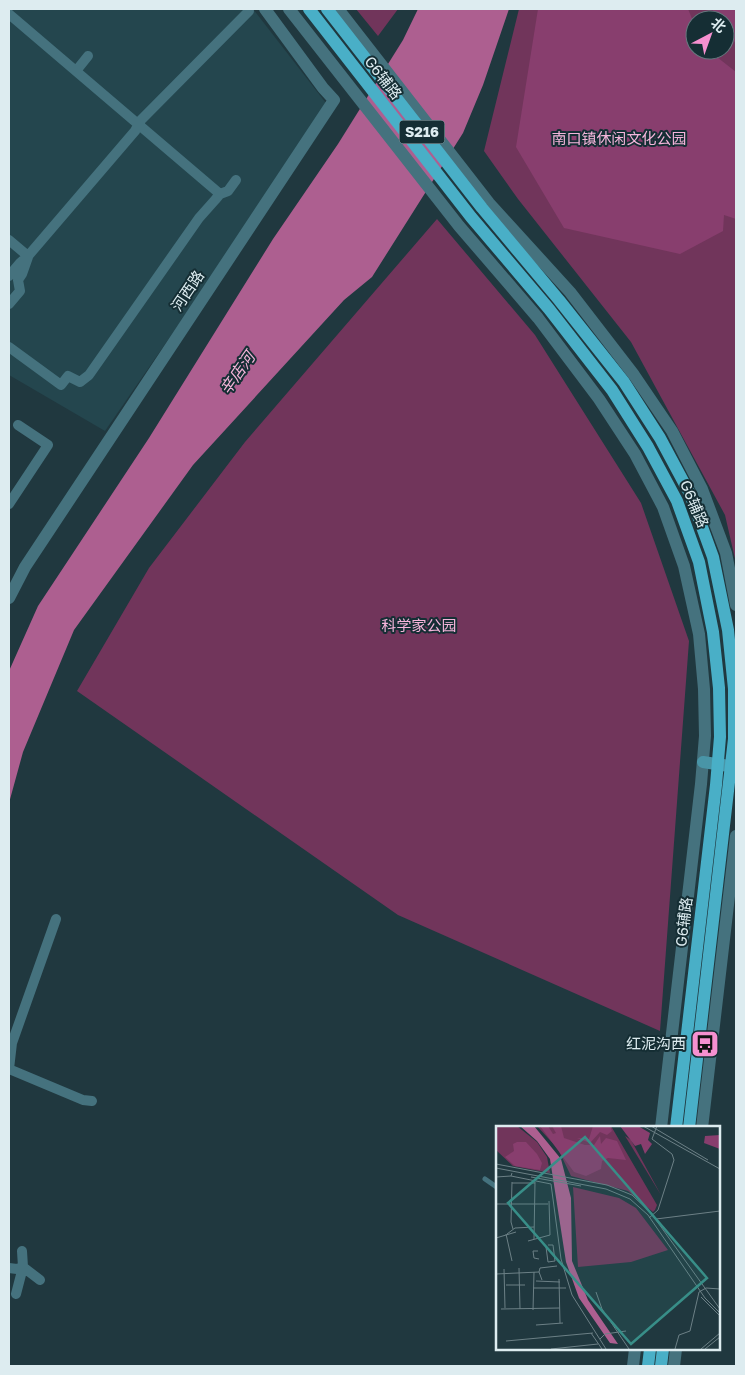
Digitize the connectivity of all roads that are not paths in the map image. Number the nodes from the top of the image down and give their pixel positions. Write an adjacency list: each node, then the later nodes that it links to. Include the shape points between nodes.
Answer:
1 (265, 9): 22 (street, 河西路, via 334,100 25,567)
2 (290, 9): 24 (street, G6辅路, via 459,226 538,318 636,454 664,507 684,566 699,634 704,689)
3 (309, 9): 25 (main road, G6辅路 / S216, via 612,390 648,447 677,501 699,562 713,632 719,688)
4 (327, 9): 8 (main road, G6辅路 / S216)
5 (338, 9): 8 (street, G6辅路 / S216)
6 (246, 11): 11 (street)
7 (10, 13): 10 (street)
8 (366, 53): 14 (main road, G6辅路 / S216)
9 (88, 56): 10 (street)
10 (76, 71): 11 (street)
11 (139, 125): 13 (street); 16 (street)
12 (236, 180): 13 (street, via 228,191)
13 (220, 194): 19 (street, via 199,218 89,375 80,382 68,376 61,385)
14 (486, 205): 23 (street, G6辅路 / S216, via 570,292 672,431 706,498 726,553); 26 (main road, G6辅路 / S216, via 624,382 660,438 690,494 713,557 728,630 734,689)
15 (9, 240): 16 (street)
16 (28, 256): 17 (street); 18 (street, via 18,280 20,291)
17 (9, 276)
18 (9, 304)
19 (9, 347)
20 (18, 425): 21 (street, via 48,445)
21 (9, 504)
22 (9, 598)
23 (736, 606)
24 (703, 762): 25 (main road); 31 (street, G6辅路)
25 (718, 764): 26 (main road); 32 (main road, G6辅路 / S216)
26 (734, 766): 33 (main road, G6辅路 / S216)
27 (736, 836): 34 (street)
28 (56, 919): 29 (street, via 12,1043)
29 (9, 1069): 30 (street)
30 (92, 1101)
31 (661, 1126)
32 (676, 1126)
33 (689, 1126)
34 (702, 1126)
35 (485, 1179): 36 (lane)
36 (496, 1187)
37 (22, 1251): 38 (street)
38 (23, 1267): 39 (street); 40 (street); 41 (street)
39 (9, 1268)
40 (40, 1280)
41 (16, 1294)
42 (635, 1350): 46 (street)
43 (650, 1350): 47 (main road)
44 (663, 1350): 48 (main road)
45 (676, 1350): 49 (street)
46 (633, 1366)
47 (648, 1366)
48 (661, 1366)
49 (674, 1366)

